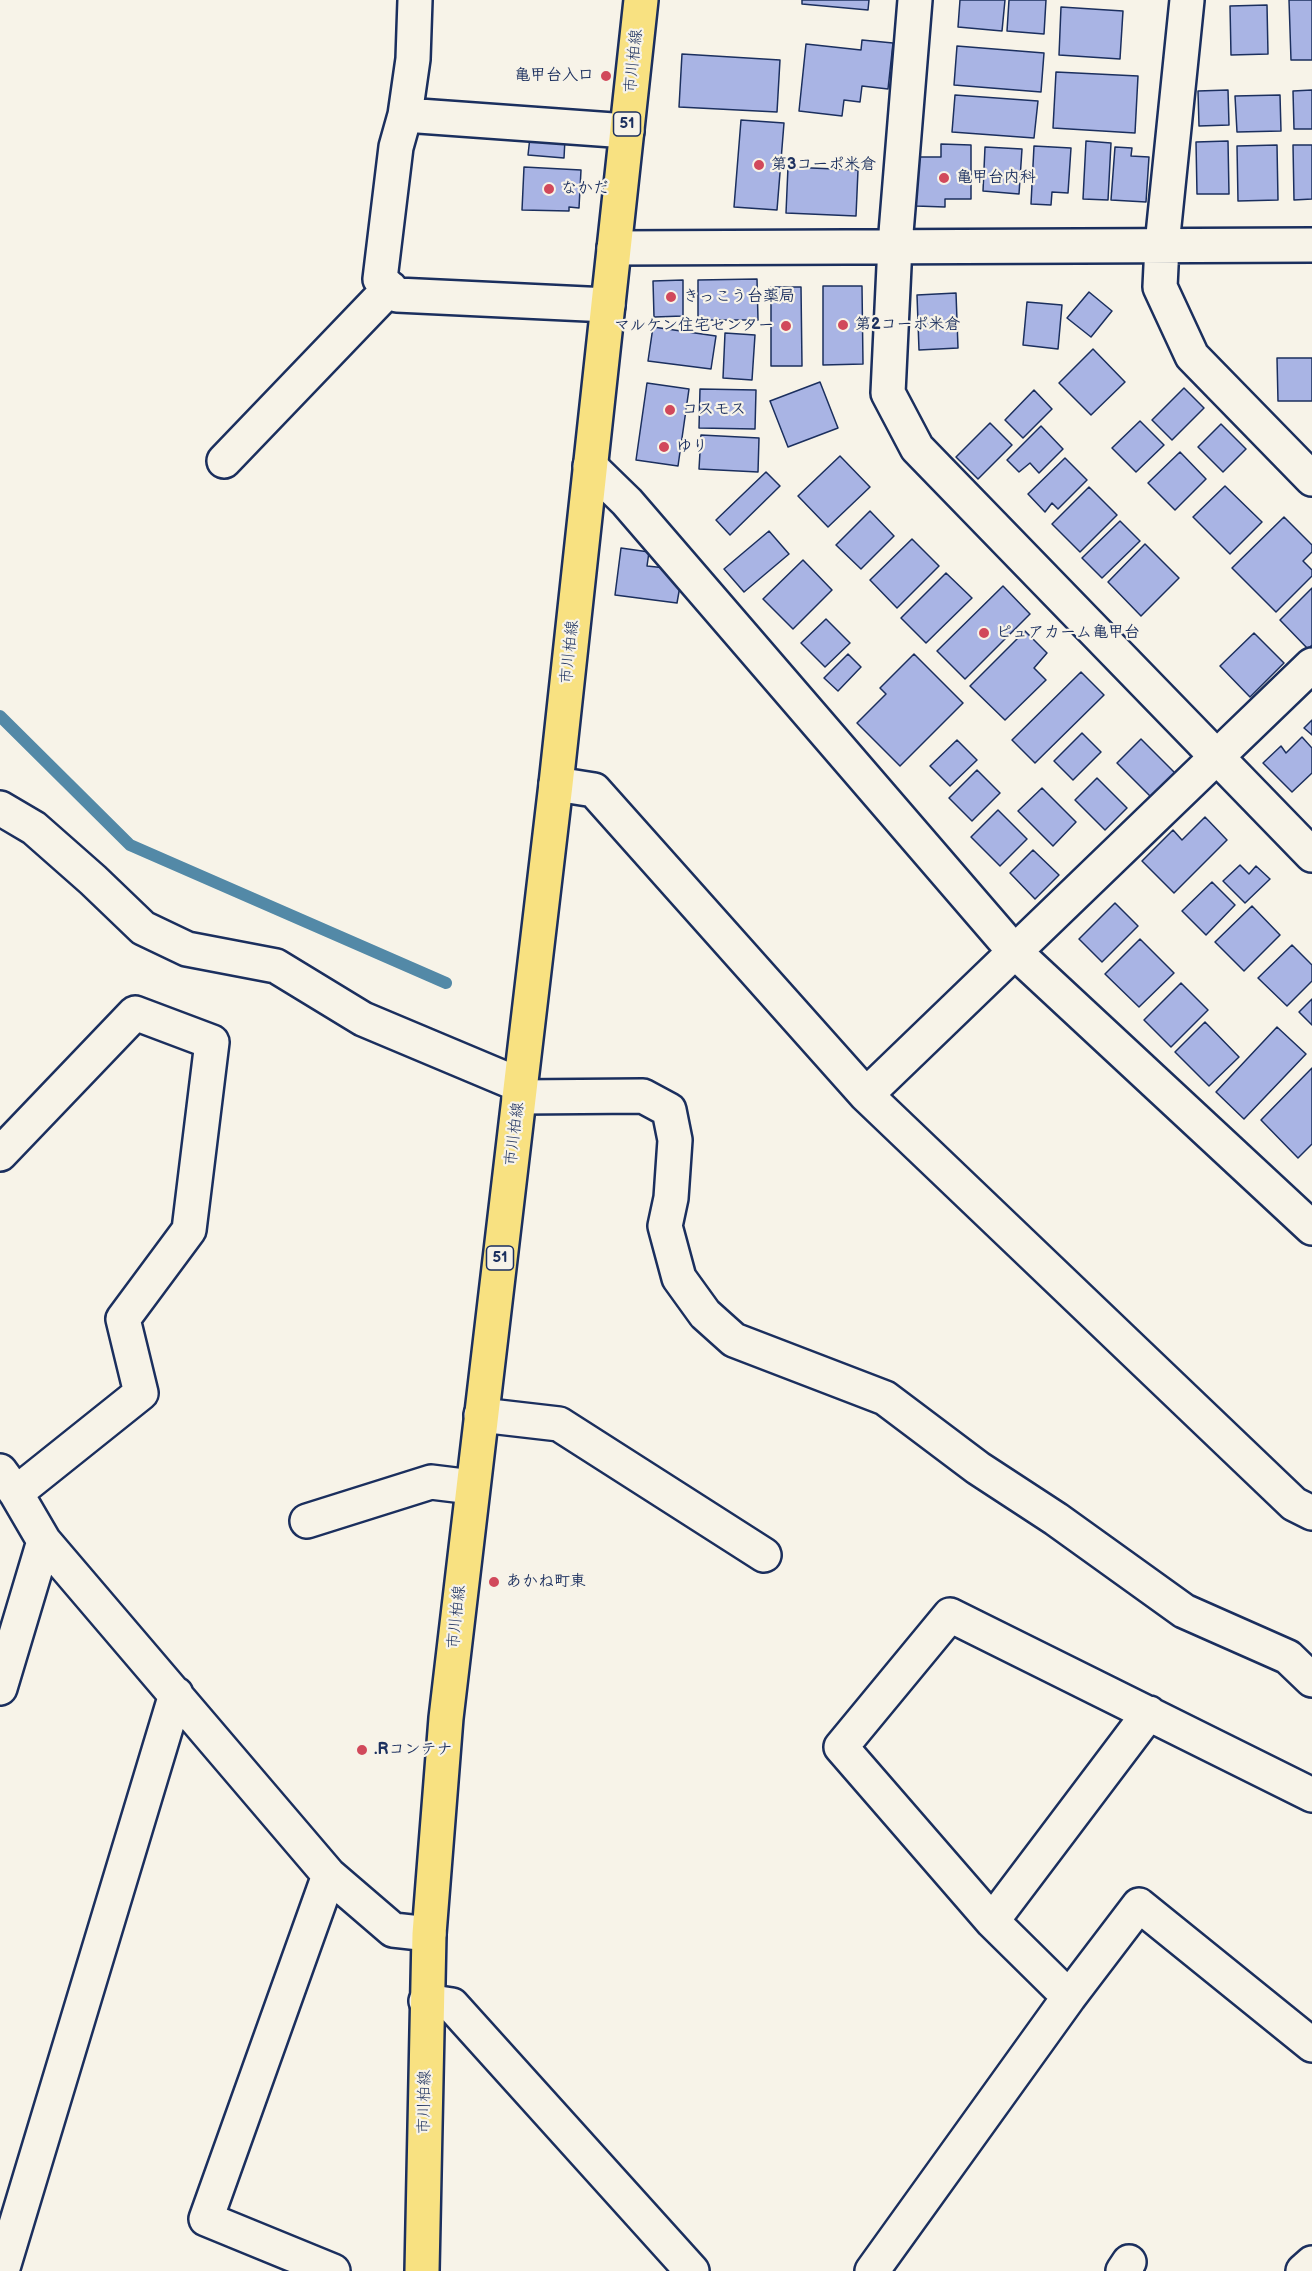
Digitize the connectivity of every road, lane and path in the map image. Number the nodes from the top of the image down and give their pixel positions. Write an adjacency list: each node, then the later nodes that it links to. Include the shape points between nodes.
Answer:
1 (415, 0): 5 (street, via 413,59)
2 (641, 0): 6 (main road, 市川柏線 / 51)
3 (915, 0): 7 (street)
4 (1187, 0): 8 (street)
5 (405, 115): 6 (street); 11 (street, via 396,147 380,279)
6 (627, 131): 10 (main road, 市川柏線 / 51)
7 (895, 245): 8 (street); 10 (street); 17 (street, via 888,393 917,448)
8 (1162, 245): 9 (street); 15 (street, via 1160,288 1192,356)
9 (1312, 245)
10 (614, 248): 12 (main road, 市川柏線 / 51)
11 (390, 288): 12 (street, via 397,295); 13 (street)
12 (608, 305): 14 (main road, 市川柏線 / 51)
13 (224, 461)
14 (590, 466): 18 (main road, 市川柏線 / 51); 21 (street, via 627,502)
15 (1312, 478)
16 (1312, 665): 17 (street)
17 (1217, 757): 20 (street); 21 (street)
18 (556, 784): 22 (main road, 市川柏線 / 51); 23 (street, via 594,790)
19 (0, 808): 22 (street, via 34,828 143,928 187,949 276,966 363,1019)
20 (1312, 855)
21 (1014, 951): 23 (street); 25 (street)
22 (520, 1091): 26 (main road, 市川柏線 / 51); 33 (street, via 643,1096 669,1110 675,1140 665,1226 679,1278 705,1314 734,1340 885,1398 978,1468 1185,1611 1288,1658)
23 (866, 1095): 29 (street)
24 (0, 1154): 27 (street, via 135,1013 212,1042 189,1230 123,1319 141,1393)
25 (1312, 1228)
26 (481, 1415): 28 (main road, 市川柏線 / 51); 32 (street, via 559,1424)
27 (8, 1482): 31 (street)
28 (472, 1487): 30 (street, via 431,1482); 40 (main road, 市川柏線 / 51, via 446,1718)
29 (1306, 1499)
30 (307, 1521)
31 (44, 1541): 34 (street); 35 (street)
32 (764, 1555)
33 (1312, 1680)
34 (0, 1688)
35 (176, 1694): 38 (street); 45 (street)
36 (1149, 1713): 37 (street); 39 (street); 39 (street, via 950,1615 842,1748)
37 (1312, 1795)
38 (329, 1875): 40 (street, via 393,1930); 46 (street, via 206,2219)
39 (992, 1921): 41 (street)
40 (429, 1934): 42 (main road, 市川柏線 / 51)
41 (1069, 1997): 43 (street, via 1139,1905); 49 (street)
42 (426, 2001): 47 (main road, 市川柏線 / 51); 48 (street, via 452,2005)
43 (1312, 2045)
44 (1312, 2263): 50 (street)
45 (2, 2271)
46 (333, 2271)
47 (422, 2271)
48 (692, 2271)
49 (872, 2271)
50 (1303, 2271)

